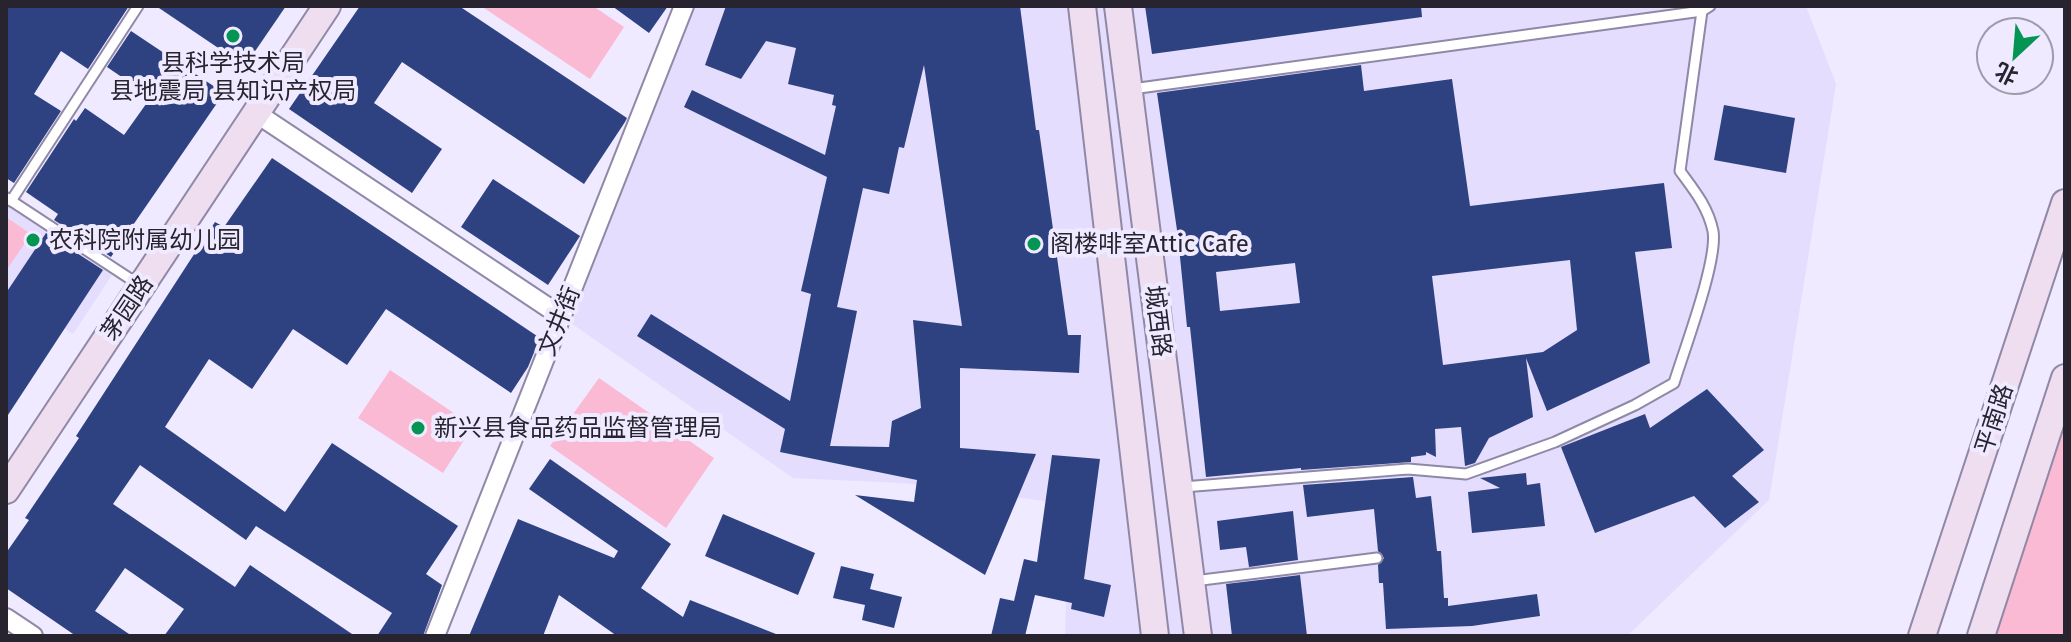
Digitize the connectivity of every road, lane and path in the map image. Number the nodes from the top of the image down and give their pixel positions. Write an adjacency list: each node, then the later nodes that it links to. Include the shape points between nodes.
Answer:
1 (138, 6): 9 (lane)
2 (327, 6): 8 (main road, 茅园路)
3 (684, 6): 12 (street, 文井街)
4 (1082, 6): 21 (main road)
5 (1118, 6): 7 (main road, 城西路)
6 (1706, 8): 7 (lane); 14 (lane, via 1680,171 1704,204 1714,234 1705,284 1674,383 1555,442 1466,474 1408,469)
7 (1128, 90): 14 (main road, 城西路)
8 (256, 113): 11 (main road, 茅园路); 12 (street)
9 (9, 199): 11 (lane)
10 (2065, 203): 23 (main road, 平南路)
11 (141, 286): 15 (main road, 茅园路)
12 (561, 316): 20 (street, 文井街)
13 (2065, 378): 24 (main road)
14 (1179, 487): 17 (main road, 城西路)
15 (6, 490)
16 (1377, 558): 17 (lane)
17 (1191, 581): 22 (main road, 城西路)
18 (6, 618): 19 (street)
19 (33, 636)
20 (435, 636)
21 (1155, 636)
22 (1198, 636)
23 (1922, 636)
24 (1981, 636)

